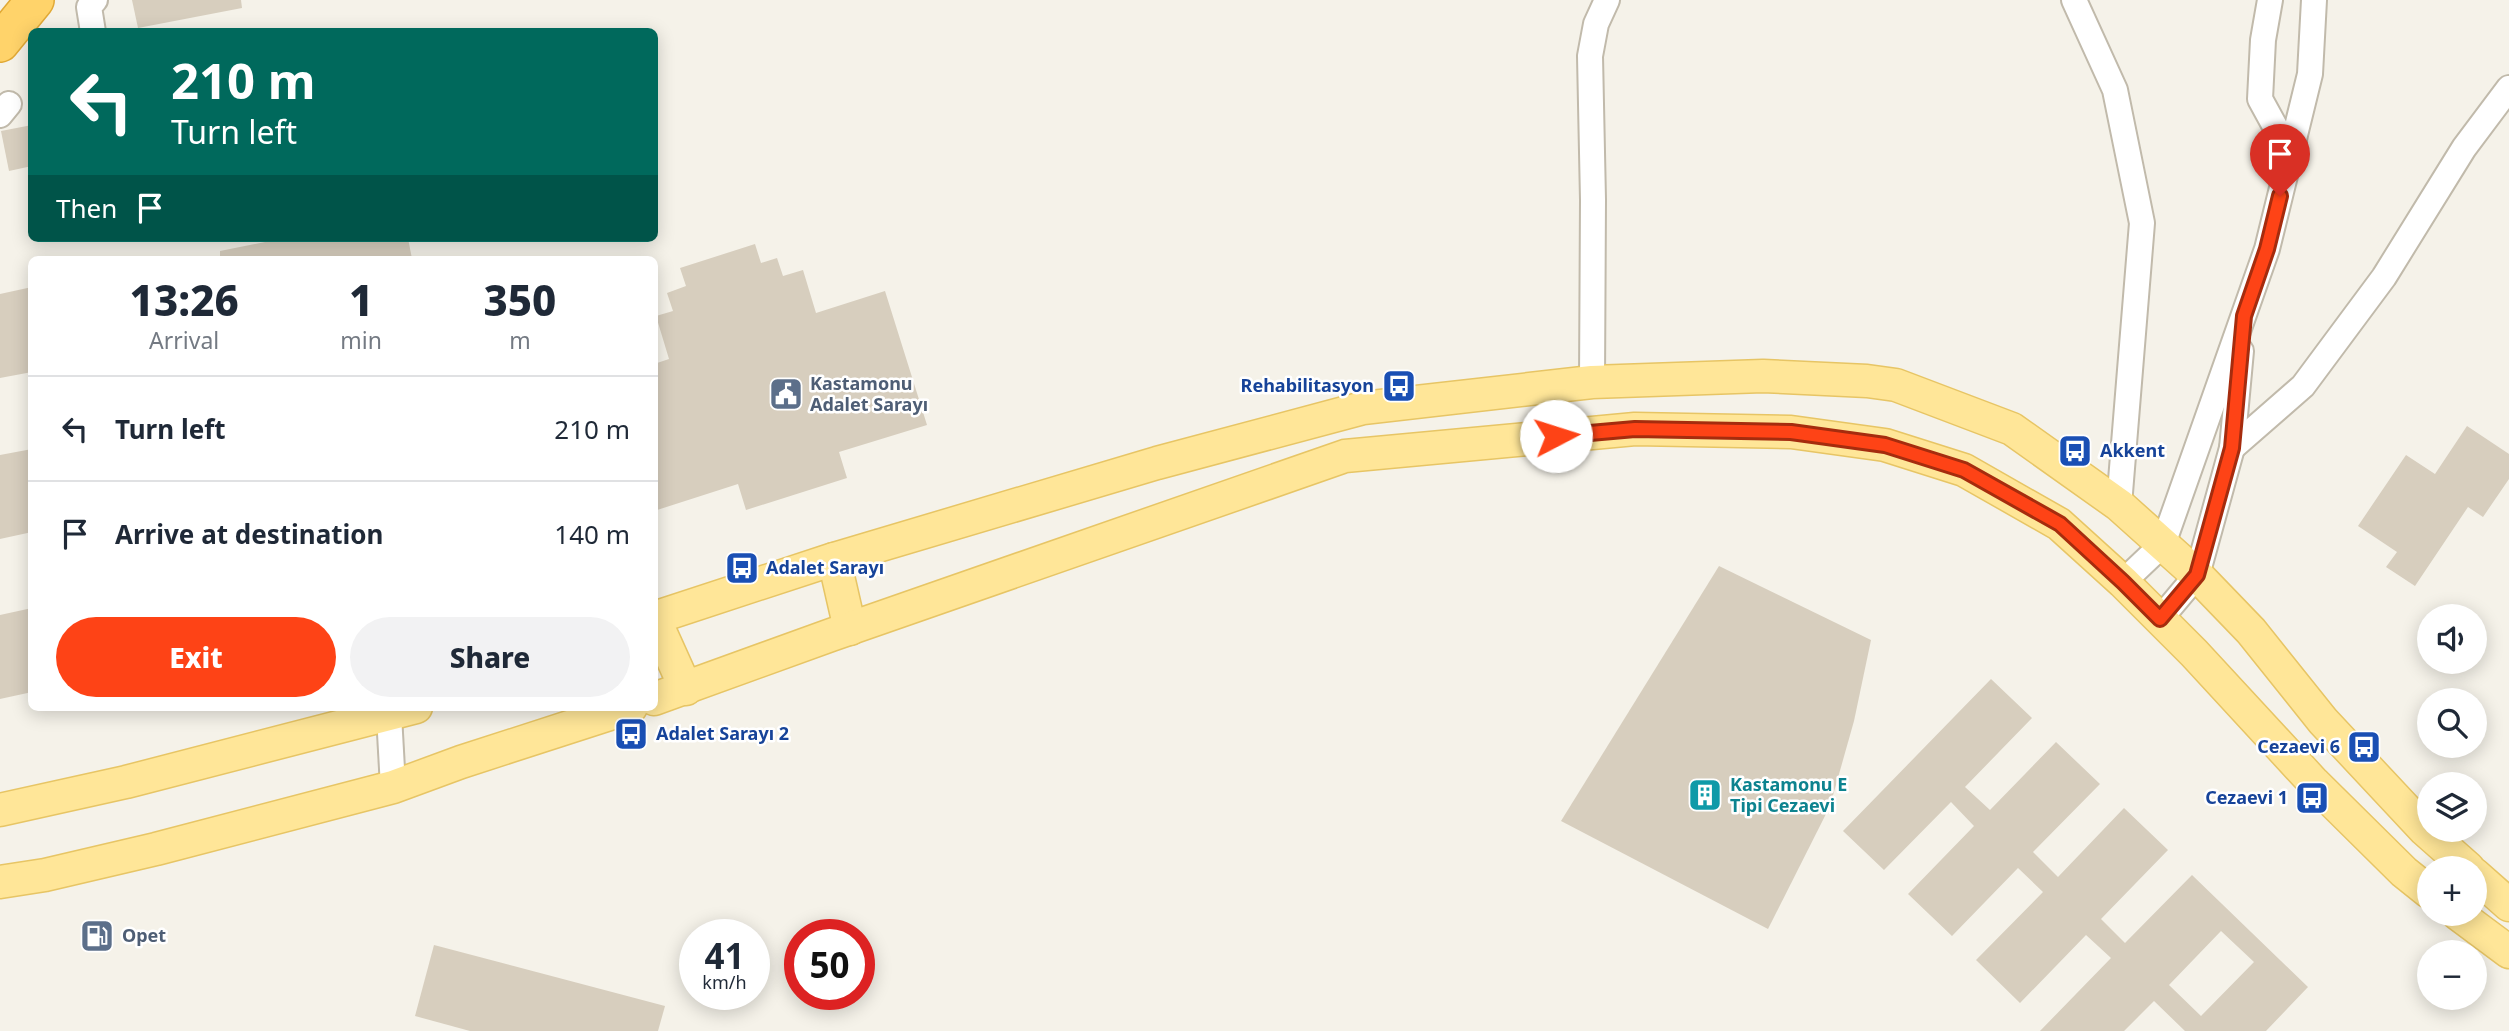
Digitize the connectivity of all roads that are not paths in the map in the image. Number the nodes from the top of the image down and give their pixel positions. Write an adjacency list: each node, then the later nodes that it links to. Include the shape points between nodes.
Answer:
1 (35, 0): 8 (highway)
2 (94, 0): 7 (street, via 89,7)
3 (1608, 0): 12 (street, via 1596,24 1590,55)
4 (2074, 0): 14 (street, via 2115,90 2142,223)
5 (2270, 0): 10 (street, via 2260,99 2277,130)
6 (2314, 0): 10 (street, via 2310,74)
7 (92, 28)
8 (0, 43)
9 (2509, 88): 13 (street, via 2464,148 2384,278 2303,386)
10 (2294, 143): 11 (street)
11 (2244, 316): 13 (street); 15 (street)
12 (1592, 382): 14 (main road, via 1763,376 1895,385 2012,429); 16 (main road, via 1363,408 1157,463)
13 (2232, 448): 17 (street)
14 (2119, 505): 15 (main road)
15 (2163, 544): 17 (main road); 18 (street)
16 (834, 559): 19 (main road); 22 (main road)
17 (2197, 575): 20 (street); 29 (main road, via 2251,631 2323,721)
18 (2123, 582): 20 (main road); 22 (main road, via 2060,524 1964,470 1898,449 1791,432 1635,429 1346,456)
19 (658, 617)
20 (2160, 619): 31 (main road, via 2323,792)
21 (658, 627): 23 (main road)
22 (850, 629): 23 (main road)
23 (686, 689): 24 (main road)
24 (658, 698)
25 (403, 711): 27 (street); 28 (main road)
26 (619, 711): 27 (main road)
27 (393, 787): 30 (main road, via 156,849)
28 (0, 810)
29 (2455, 856)
30 (0, 882)
31 (2417, 883)
32 (2487, 886): 33 (main road)
33 (2509, 905)
34 (2474, 926): 35 (main road)
35 (2509, 952)

